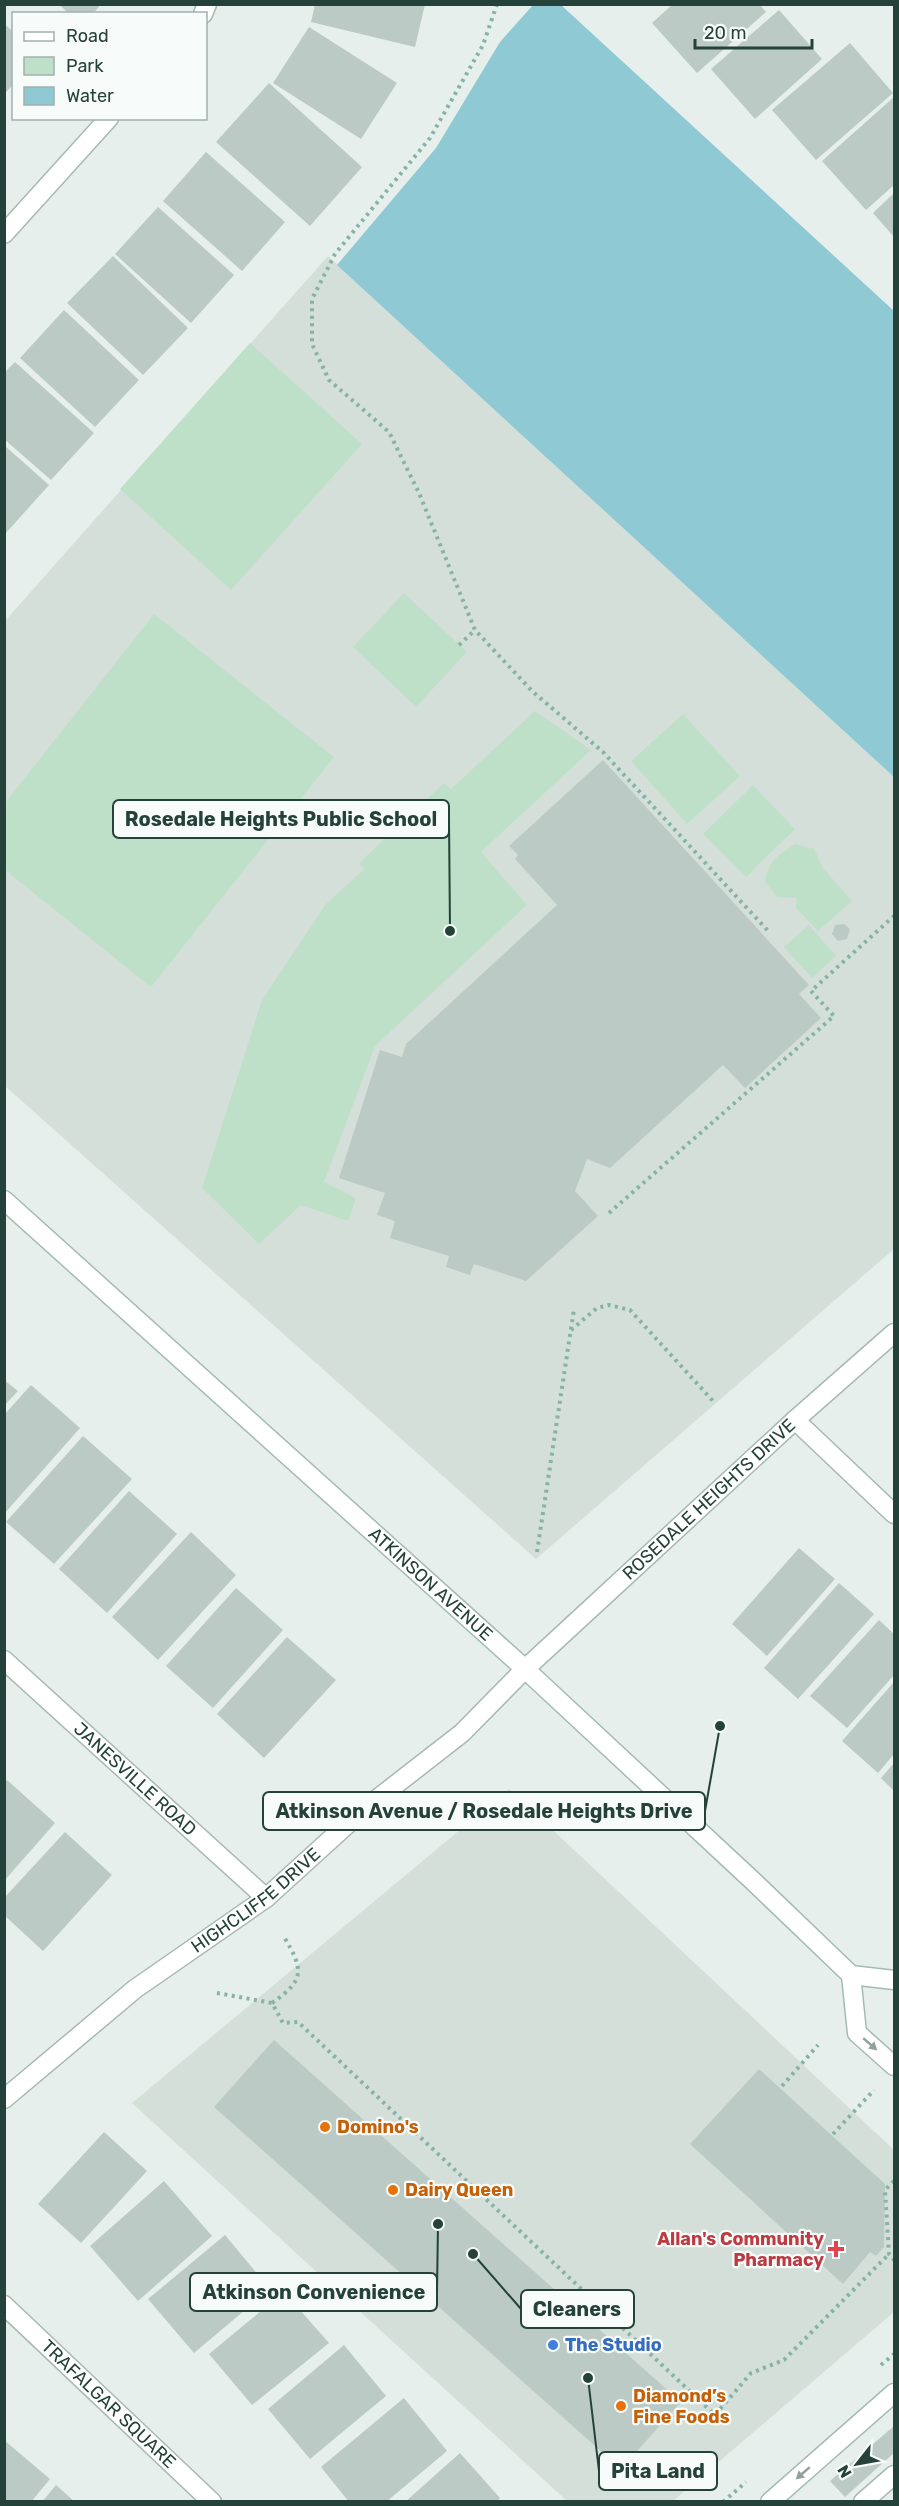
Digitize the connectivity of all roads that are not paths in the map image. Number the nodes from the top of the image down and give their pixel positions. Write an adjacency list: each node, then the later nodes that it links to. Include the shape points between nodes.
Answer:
1 (107, 120): 2 (street)
2 (4, 234)
3 (4, 1200): 8 (street, ATKINSON AVENUE)
4 (894, 1334): 5 (street, ROSEDALE HEIGHTS DRIVE)
5 (795, 1419): 6 (street); 8 (street, ROSEDALE HEIGHTS DRIVE)
6 (894, 1514)
7 (4, 1660): 9 (street, JANESVILLE ROAD)
8 (525, 1669): 9 (street, HIGHCLIFFE DRIVE, via 462,1733 363,1810); 10 (street, ATKINSON AVENUE)
9 (266, 1898): 13 (street, HIGHCLIFFE DRIVE, via 135,1989)
10 (851, 1976): 11 (street); 12 (street, one-way to 12, via 857,2033)
11 (894, 1980)
12 (894, 2066)
13 (4, 2099)
14 (4, 2305): 17 (street, TRAFALGAR SQUARE)
15 (894, 2393): 18 (street, one-way to 18)
16 (894, 2475): 19 (street)
17 (212, 2502)
18 (770, 2502)
19 (864, 2502)

